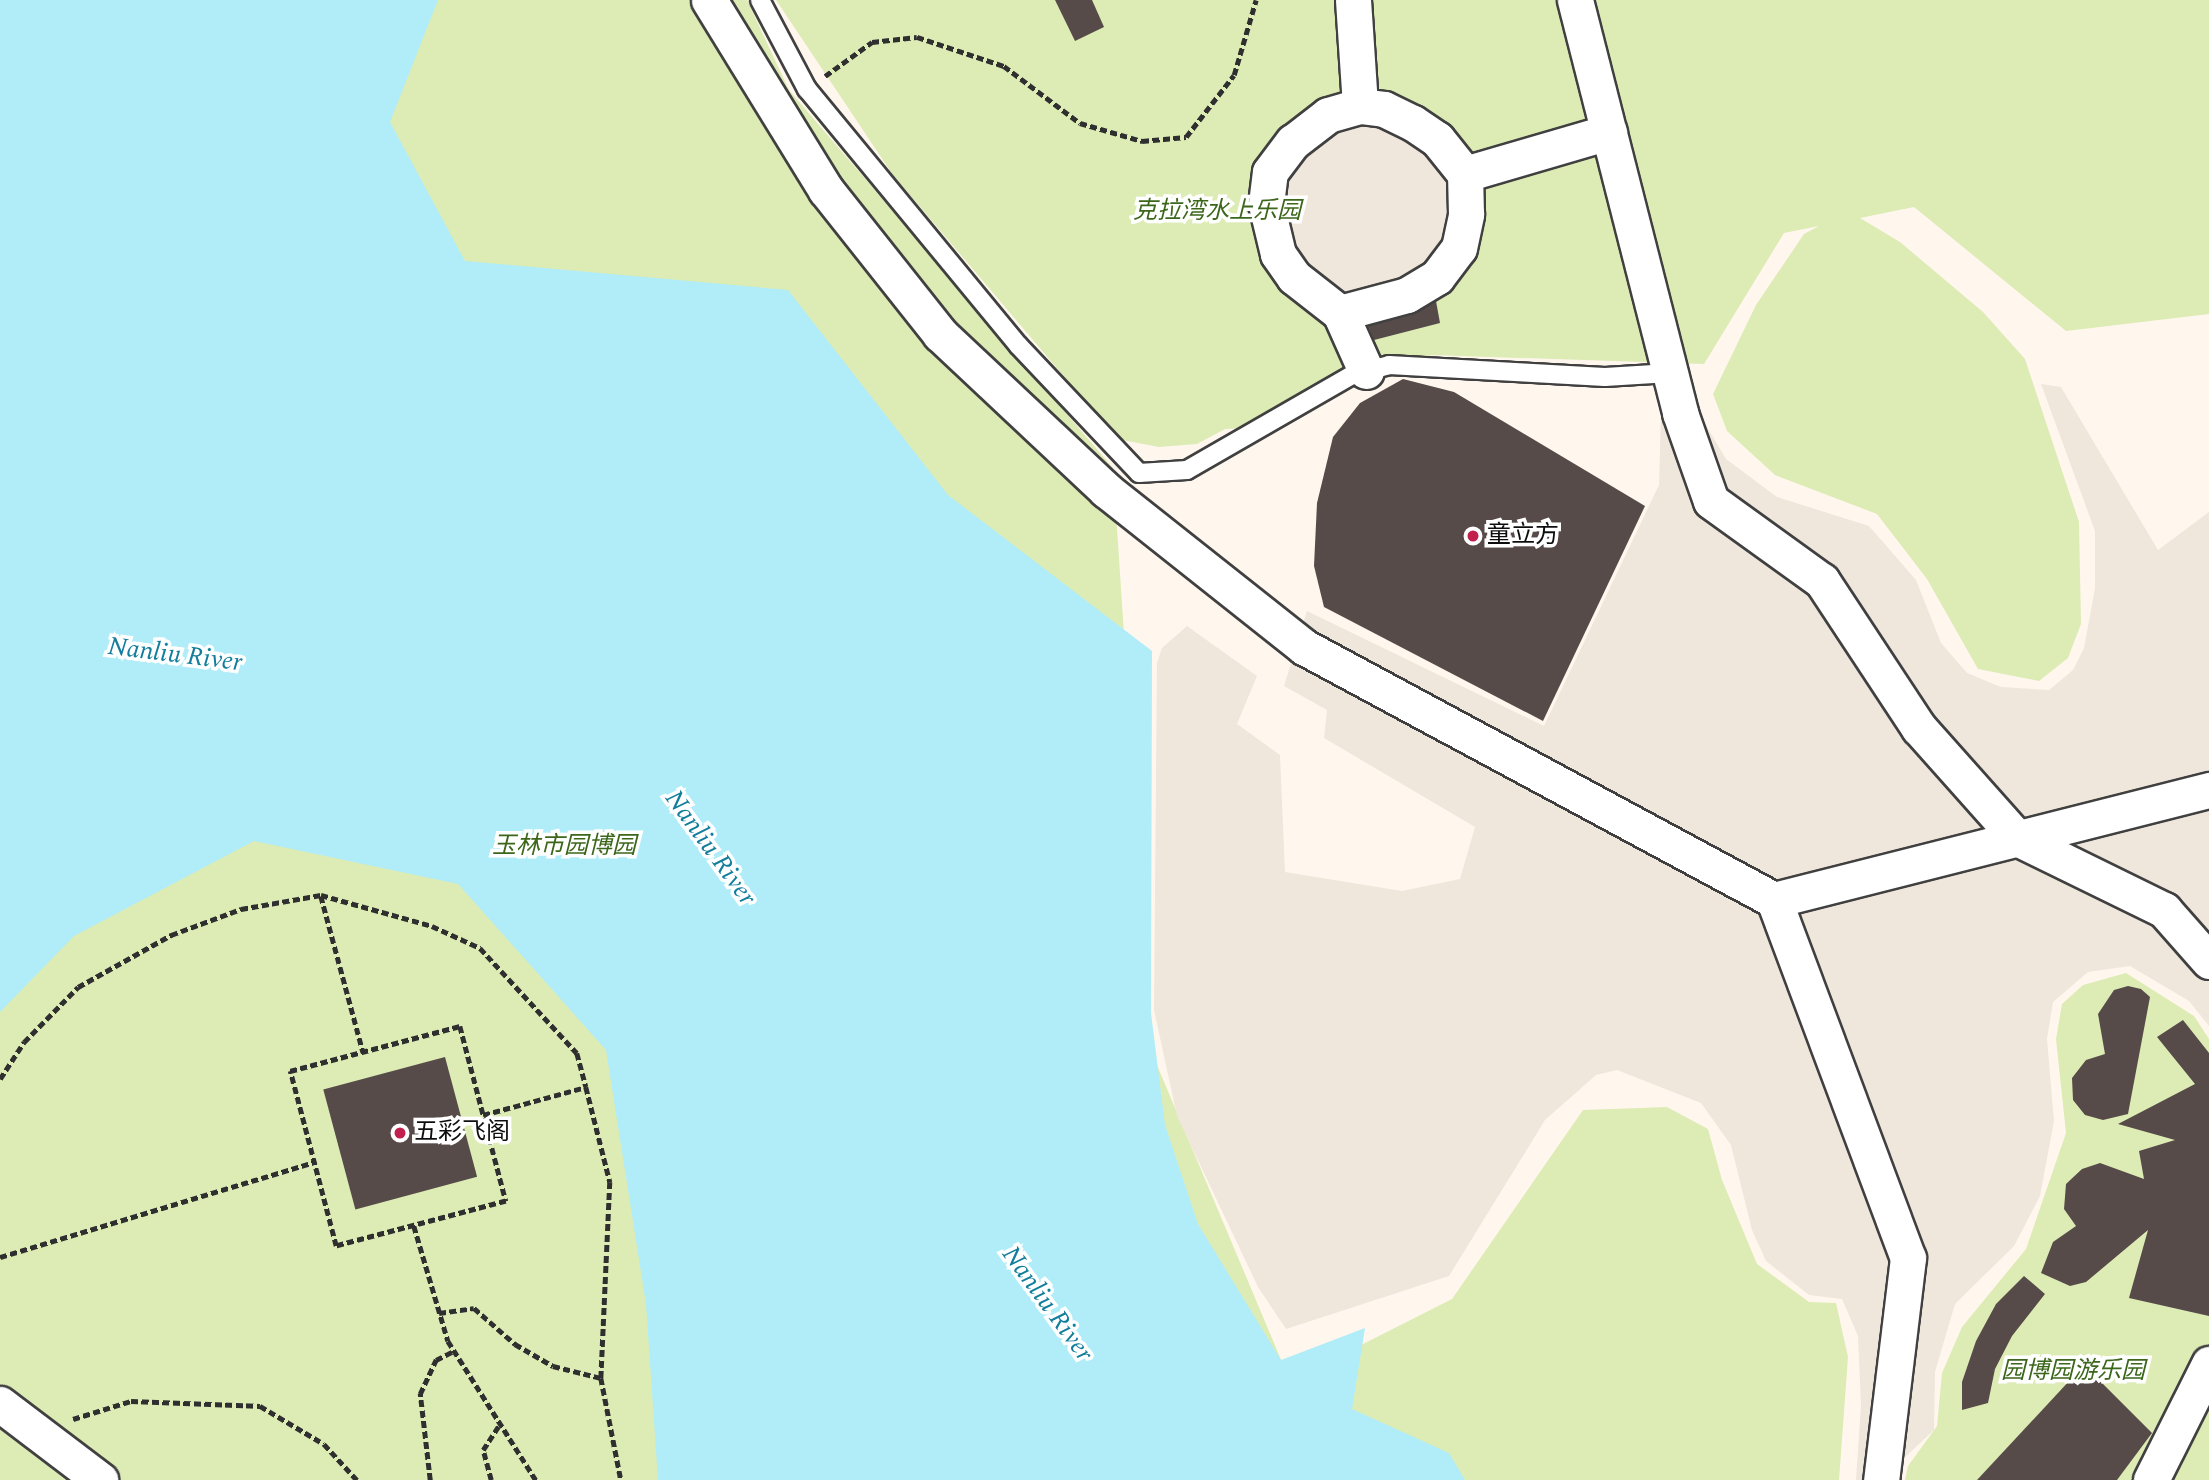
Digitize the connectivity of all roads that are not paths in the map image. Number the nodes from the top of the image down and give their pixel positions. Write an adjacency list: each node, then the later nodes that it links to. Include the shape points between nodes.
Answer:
1 (709, 0): 13 (street, via 825,190 940,334 1106,490 1304,648)
2 (761, 0): 9 (lane, via 807,89 1018,345 1139,473 1187,470)
3 (1353, 0): 5 (street)
4 (1575, 0): 6 (street)
5 (1360, 106): 7 (street, via 1384,108 1413,123 1437,139); 8 (street, via 1328,115 1293,142 1270,172 1266,204 1278,254 1294,277)
6 (1609, 132): 7 (street); 10 (street)
7 (1465, 174): 8 (street, via 1466,214 1460,248 1437,277 1407,295)
8 (1340, 313): 9 (street)
9 (1366, 371): 10 (lane, via 1389,365 1605,377)
10 (1670, 373): 12 (street, via 1711,501 1822,581 1919,728)
11 (2209, 790): 12 (street)
12 (2017, 838): 13 (street); 14 (street, via 2164,910)
13 (1774, 900): 18 (street, via 1908,1258)
14 (2209, 961)
15 (2209, 1364): 19 (street)
16 (0, 1404): 17 (street, via 44,1433)
17 (100, 1480)
18 (1881, 1480)
19 (2151, 1480)

